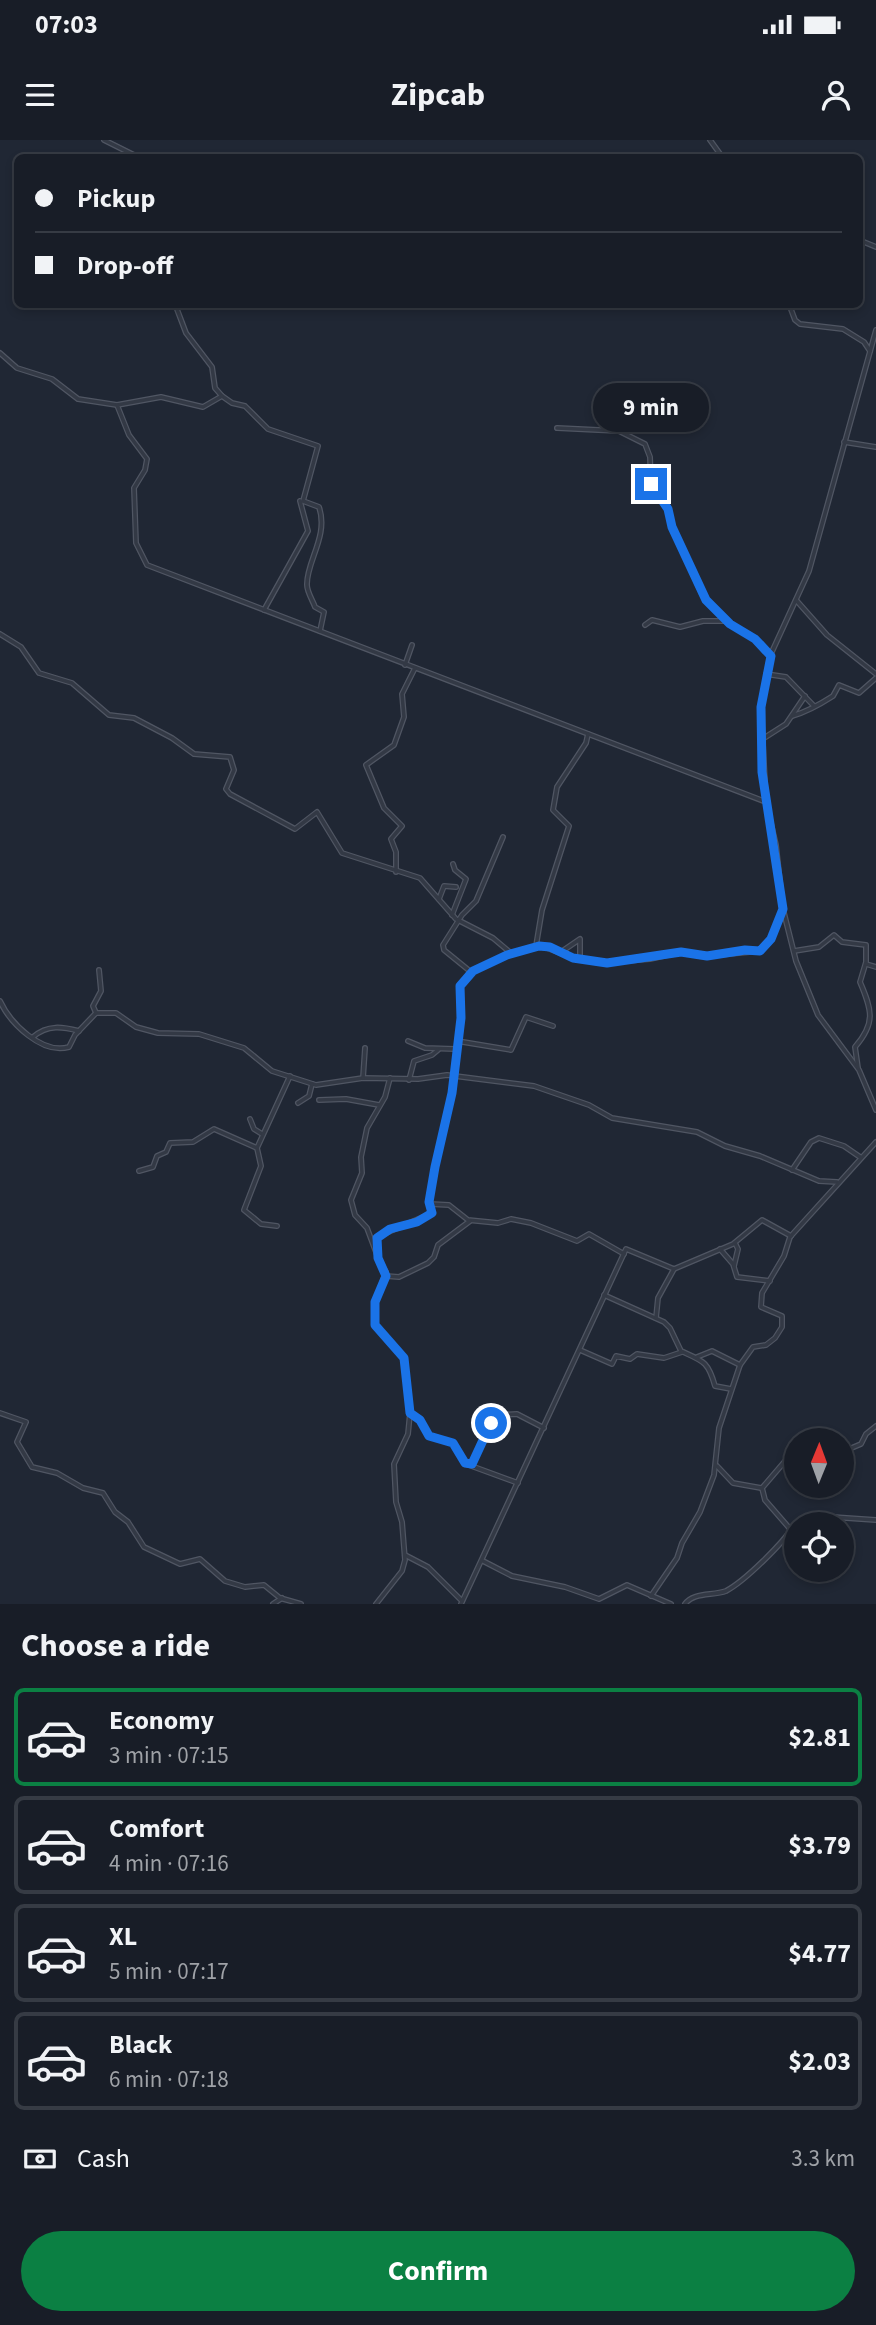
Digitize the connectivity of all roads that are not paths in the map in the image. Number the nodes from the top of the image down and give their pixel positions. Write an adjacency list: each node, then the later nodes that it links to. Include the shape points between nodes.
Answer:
1 (104, 140): 2 (street)
2 (132, 154)
3 (177, 308): 8 (street, via 186,333 211,363 215,388)
4 (791, 308): 6 (street, via 799,323 843,329)
5 (876, 330): 6 (street)
6 (870, 351): 11 (street)
7 (0, 353): 9 (street, via 17,368 52,379 76,398)
8 (222, 396): 9 (street, via 203,407 155,397); 18 (street, via 245,407 268,429 318,446 303,501 321,512 307,584 315,607 325,613)
9 (117, 405): 15 (street, via 129,435 147,460 134,488 136,543 146,565)
10 (557, 428): 16 (street, via 619,431 645,443 651,484 668,509 701,590)
11 (844, 442): 12 (street); 14 (street, via 809,571)
12 (876, 447)
13 (300, 501): 15 (street, via 308,531)
14 (796, 600): 21 (street); 25 (street, via 827,635)
15 (264, 610): 18 (street)
16 (728, 622): 17 (street, via 703,621 680,627 652,620); 21 (street)
17 (645, 625)
18 (320, 631): 22 (street)
19 (0, 634): 34 (street, via 21,647 39,673 72,683 109,715 134,718 194,754 230,757 234,770 226,788 230,794 295,829 317,812 342,853)
20 (412, 645): 22 (street)
21 (771, 654): 24 (street)
22 (405, 665): 23 (street)
23 (415, 668): 29 (street); 34 (street, via 402,694 404,718 394,745 366,765 385,810 402,826 391,841)
24 (766, 674): 26 (street, via 786,677); 30 (street)
25 (876, 676): 27 (street, via 859,693 839,685 833,696)
26 (805, 696): 27 (street); 28 (street)
27 (815, 706): 28 (street)
28 (792, 716): 30 (street, via 782,729)
29 (588, 734): 31 (street); 40 (street, via 553,798 552,808 569,826 542,910)
30 (761, 740): 31 (street)
31 (766, 802): 37 (street)
32 (503, 837): 39 (street, via 476,901)
33 (453, 864): 38 (street, via 466,880)
34 (396, 872): 36 (street, via 420,878)
35 (456, 887): 36 (street, via 444,886)
36 (439, 899): 38 (street)
37 (783, 909): 41 (street); 44 (street, via 771,939 760,951 707,956 681,952 615,963)
38 (452, 915): 39 (street)
39 (458, 920): 43 (street); 48 (street, via 443,947)
40 (536, 946): 42 (street); 43 (street)
41 (794, 951): 45 (street, via 822,945 834,934 842,942 865,944); 59 (street, via 818,1015)
42 (561, 952): 44 (street); 44 (street, via 580,939)
43 (512, 954): 48 (street)
44 (580, 960)
45 (866, 964): 46 (street); 59 (street, via 860,982 873,1009 867,1034 855,1047)
46 (876, 967)
47 (99, 970): 50 (street, via 102,987 93,1006)
48 (471, 972): 55 (street, via 459,989)
49 (0, 1001): 53 (street, via 7,1016)
50 (96, 1013): 52 (street); 60 (street, via 116,1013 136,1027 158,1033 198,1034 244,1048 272,1071)
51 (553, 1026): 55 (street, via 526,1017 511,1050)
52 (79, 1031): 53 (street, via 64,1025); 53 (street, via 65,1049)
53 (33, 1037)
54 (408, 1041): 57 (street)
55 (457, 1041): 58 (street)
56 (365, 1048): 62 (street)
57 (438, 1049): 58 (street); 64 (street, via 414,1061)
58 (455, 1049): 61 (street)
59 (859, 1070): 69 (street)
60 (290, 1076): 65 (street); 71 (street)
61 (454, 1076): 64 (street); 75 (street, via 534,1086 608,1116 697,1132); 78 (street)
62 (363, 1077): 63 (street); 65 (street)
63 (390, 1078): 64 (street); 68 (street)
64 (409, 1080)
65 (312, 1084): 67 (street, via 309,1096)
66 (319, 1100): 68 (street)
67 (298, 1103)
68 (379, 1105): 83 (street, via 367,1128 362,1173 351,1200)
69 (876, 1110)
70 (250, 1119): 71 (street)
71 (262, 1133): 73 (street)
72 (876, 1142): 74 (street)
73 (257, 1148): 76 (street, via 214,1129 193,1142 170,1143 153,1168); 80 (street, via 261,1166 244,1211 261,1224)
74 (860, 1157): 75 (street, via 844,1146 818,1139 810,1143); 77 (street)
75 (792, 1170): 77 (street, via 819,1181)
76 (139, 1171)
77 (837, 1182): 81 (street)
78 (430, 1204): 79 (street, via 449,1205); 83 (street, via 431,1215 390,1229 377,1237)
79 (471, 1220): 85 (street, via 524,1221 577,1241 589,1234); 88 (street, via 438,1245 428,1263 396,1278)
80 (278, 1226)
81 (791, 1236): 82 (street, via 762,1220); 89 (street)
82 (735, 1243): 84 (street); 86 (street)
83 (375, 1248): 88 (street)
84 (720, 1249): 86 (street); 87 (street)
85 (624, 1254): 87 (street, via 630,1248); 90 (street)
86 (734, 1266): 89 (street, via 741,1279)
87 (674, 1269): 91 (street, via 658,1298)
88 (386, 1276): 98 (street, via 375,1302 375,1325 404,1358)
89 (770, 1281): 95 (street, via 761,1306 784,1317 782,1327 771,1342 753,1348)
90 (604, 1295): 91 (street); 92 (street)
91 (656, 1318): 93 (street, via 670,1328)
92 (580, 1350): 93 (street, via 612,1364 616,1356 664,1358); 100 (street)
93 (682, 1352): 94 (street)
94 (697, 1357): 95 (street, via 712,1351); 96 (street, via 709,1368 715,1386)
95 (740, 1366): 96 (street)
96 (732, 1389): 104 (street, via 719,1428)
97 (0, 1413): 114 (street, via 26,1422 17,1442 32,1467 103,1493 144,1547 177,1563 200,1559 222,1580 245,1587 264,1585)
98 (410, 1413): 103 (street, via 429,1436 453,1443 465,1463); 111 (street, via 408,1434 394,1464)
99 (876, 1426): 101 (street)
100 (544, 1428): 103 (street, via 517,1414 497,1415); 105 (street)
101 (854, 1447)
102 (784, 1462): 106 (street)
103 (472, 1464): 105 (street)
104 (715, 1465): 106 (street, via 733,1483); 113 (street, via 700,1512)
105 (518, 1483): 112 (street)
106 (762, 1488): 109 (street, via 765,1500)
107 (854, 1518): 108 (street)
108 (876, 1520)
109 (784, 1522)
110 (784, 1537): 120 (street, via 735,1585)
111 (405, 1555): 115 (street, via 428,1567); 118 (street, via 402,1571)
112 (483, 1561): 113 (street, via 512,1576 600,1600 624,1585); 115 (street)
113 (651, 1596): 119 (street)
114 (282, 1598): 116 (street); 117 (street)
115 (462, 1601)
116 (273, 1604)
117 (301, 1604)
118 (376, 1604)
119 (671, 1604)
120 (685, 1604)

